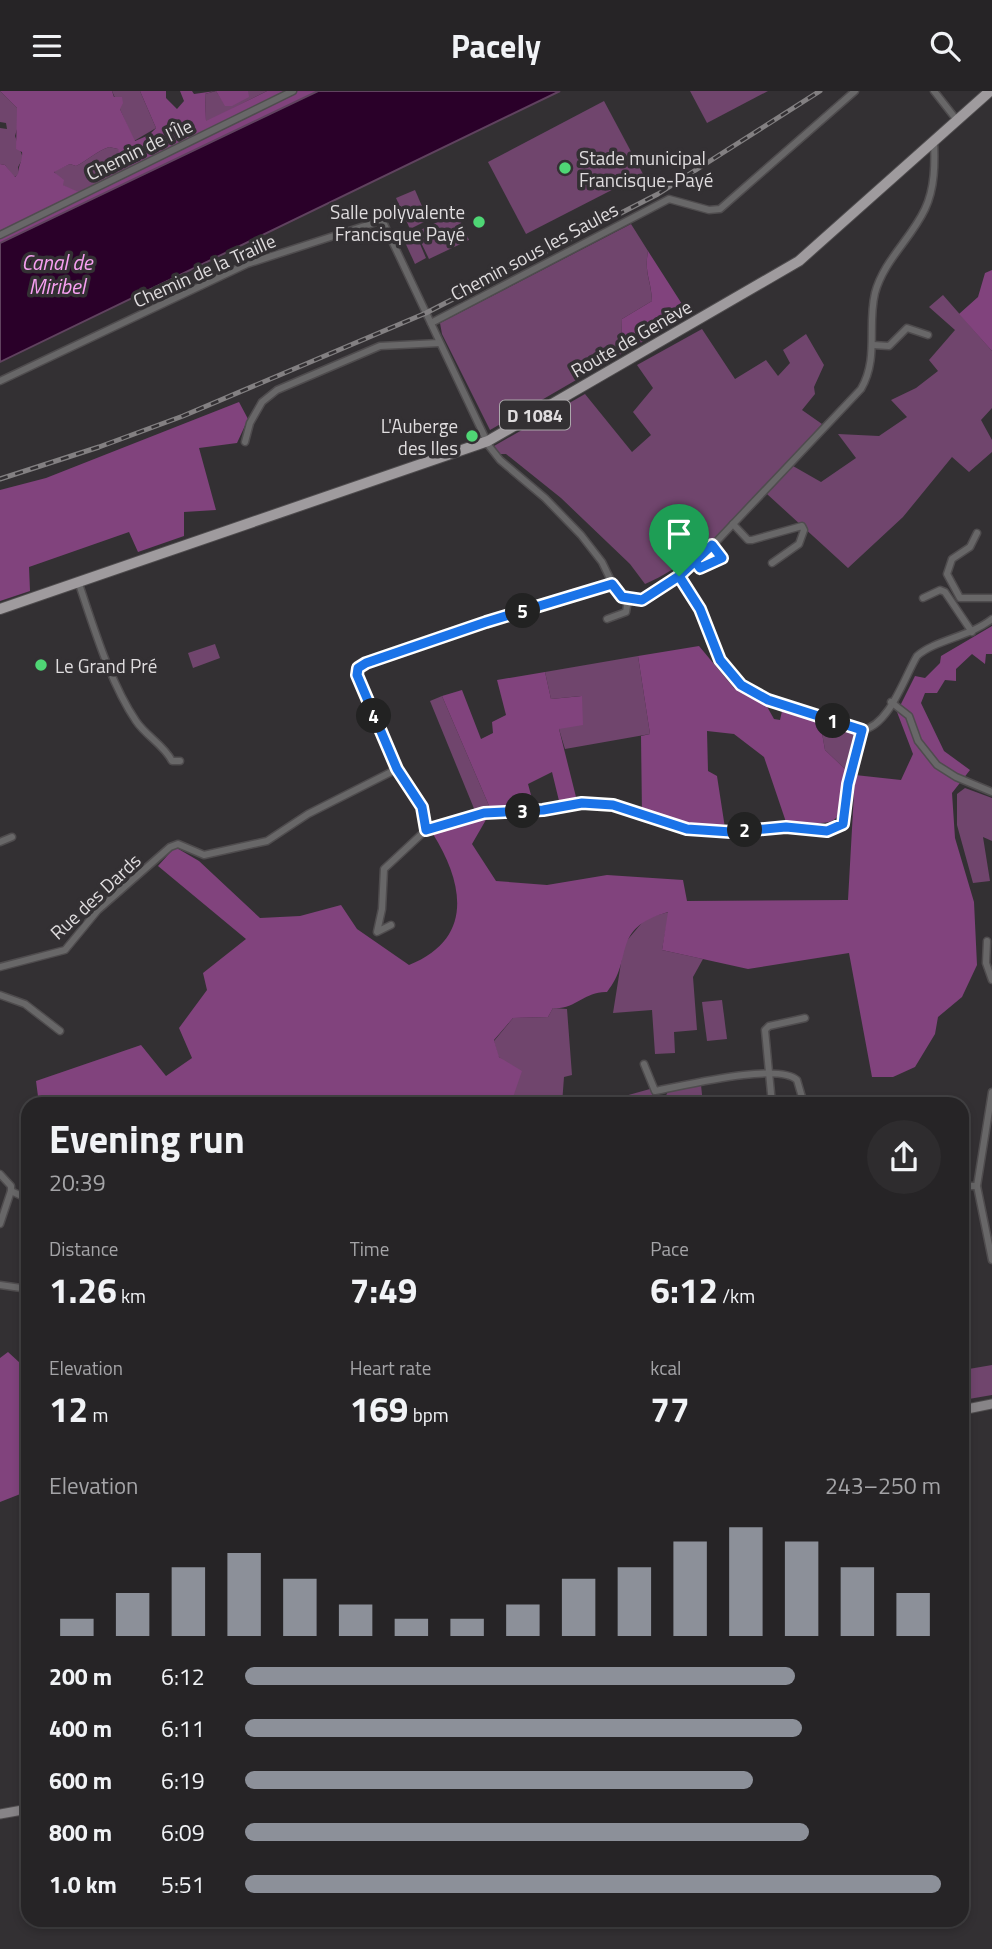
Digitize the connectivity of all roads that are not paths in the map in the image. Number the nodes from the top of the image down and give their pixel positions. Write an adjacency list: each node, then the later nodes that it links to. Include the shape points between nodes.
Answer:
1 (293, 91): 7 (street, Chemin de l'Île)
2 (855, 91): 8 (street, Chemin sous les Saules, via 720,209 669,199)
3 (934, 91): 5 (street)
4 (991, 92): 5 (main road, Route de Genève / D 1084)
5 (956, 119): 6 (main road, Route de Genève / D 1084)
6 (933, 139): 11 (street, via 929,198 880,279 873,305); 13 (main road, Route de Genève / D 1084, via 792,266)
7 (0, 235)
8 (431, 323): 10 (street, Chemin de la Traille); 12 (street, Chemin de la Traille, via 380,221 247,264)
9 (928, 335): 11 (street, via 907,328 889,346)
10 (439, 343): 13 (street, Chemin de la Traille); 14 (street, via 380,346 277,390 262,402)
11 (873, 345): 15 (street, via 871,369 861,389)
12 (0, 381)
13 (488, 441): 21 (main road, Route de Genève / D 1084); 22 (street, Chemin de la Traille, via 500,460 581,535)
14 (245, 442)
15 (733, 524): 17 (street); 19 (street, via 748,540 802,526 799,544)
16 (977, 533): 24 (street, via 970,547 952,559 947,574 960,598)
17 (712, 545): 18 (street); 18 (street, via 720,560 700,568)
18 (695, 561): 20 (street)
19 (772, 563)
20 (679, 576): 25 (street, via 642,600); 31 (street, via 700,609 720,660 741,685 768,700)
21 (78, 581): 26 (main road, D 1084); 32 (street, via 129,709 172,761)
22 (612, 584): 25 (street, Chemin de la Traille); 33 (street, via 358,668)
23 (923, 598): 29 (street, via 945,592)
24 (992, 598)
25 (628, 600): 27 (street, via 626,612)
26 (0, 609)
27 (607, 619)
28 (992, 619): 29 (street)
29 (972, 632): 30 (street, via 925,649)
30 (891, 702): 31 (street, via 876,726); 34 (street, via 909,716 918,741 937,765)
31 (862, 730): 35 (street, via 848,784 847,814 836,829 687,829 599,803 484,813)
32 (180, 761)
33 (397, 769): 35 (street, via 422,807); 40 (street, Rue des Dards, via 308,814 267,841 204,855 178,844 170,847 98,910 65,950)
34 (992, 792)
35 (426, 830): 38 (street, via 384,869 377,932)
36 (12, 837): 37 (street)
37 (0, 842)
38 (391, 925)
39 (987, 941): 41 (street, via 986,963)
40 (0, 967)
41 (992, 980)
42 (0, 995): 44 (street, via 25,1004)
43 (805, 1018): 46 (street, via 765,1030)
44 (60, 1031)
45 (644, 1064): 46 (street, via 655,1091)
46 (767, 1073): 48 (street); 49 (street, via 792,1076)
47 (992, 1092): 52 (street)
48 (771, 1097)
49 (801, 1097)
50 (0, 1174): 53 (street)
51 (969, 1186): 52 (street)
52 (978, 1186): 56 (street)
53 (11, 1191): 54 (street); 55 (street)
54 (21, 1196)
55 (0, 1224)
56 (992, 1260)
57 (0, 1285): 58 (street)
58 (21, 1288)
59 (992, 1404): 60 (street)
60 (969, 1409)
61 (21, 1810): 62 (street)
62 (0, 1814)

